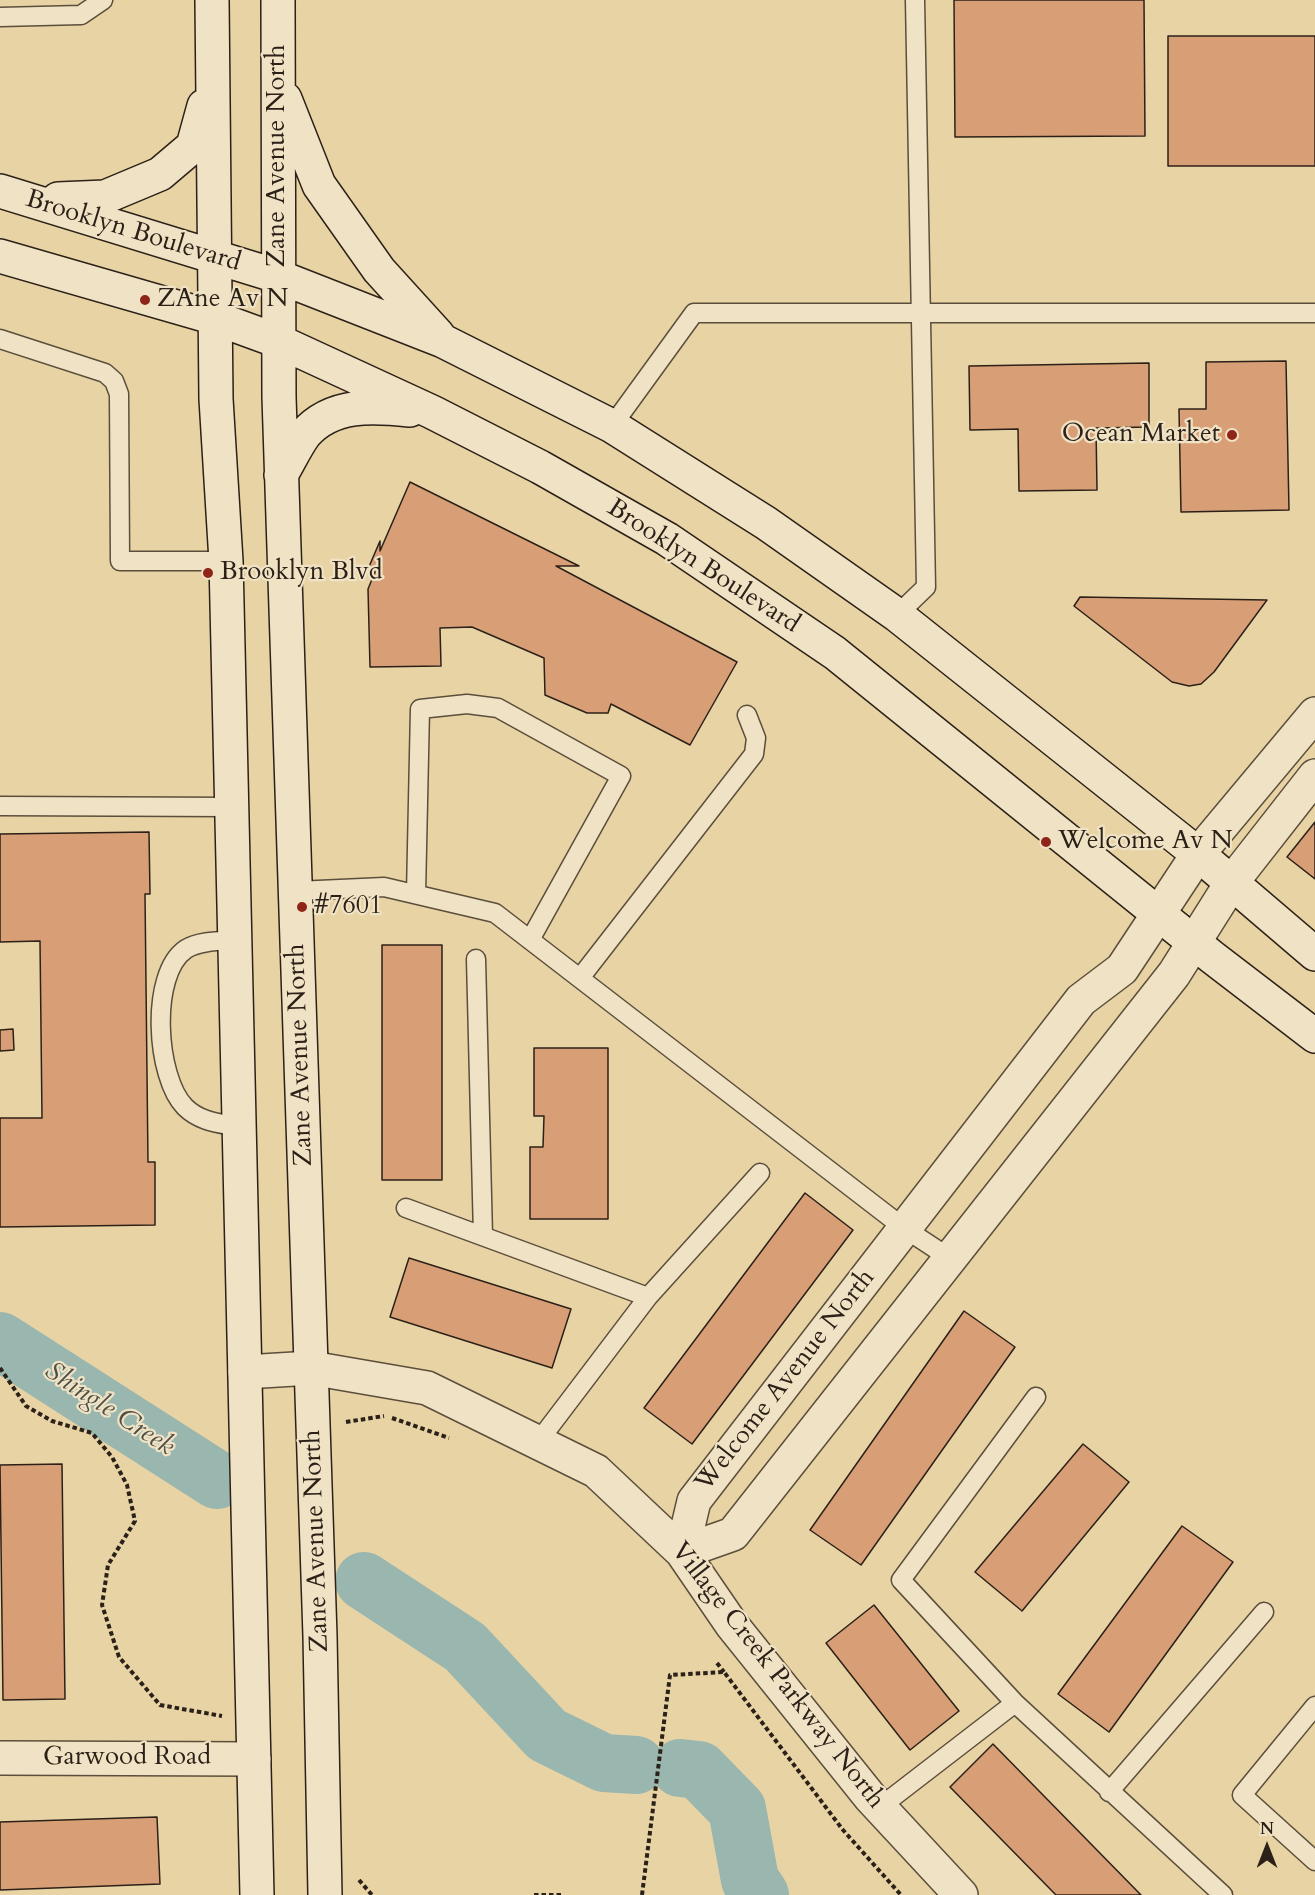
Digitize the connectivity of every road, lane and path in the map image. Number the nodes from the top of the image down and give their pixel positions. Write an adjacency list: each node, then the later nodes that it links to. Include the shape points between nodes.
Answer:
1 (103, 0): 5 (lane, via 81,15)
2 (212, 0): 6 (street)
3 (278, 0): 7 (street, Zane Avenue North)
4 (915, 0): 13 (lane)
5 (0, 16)
6 (212, 79): 9 (street, via 193,146 160,174 105,197); 11 (street)
7 (278, 83): 12 (street, Zane Avenue North); 18 (street, via 319,185 378,270)
8 (0, 191): 9 (street, Brooklyn Boulevard)
9 (32, 200): 11 (street, Brooklyn Boulevard)
10 (0, 256): 15 (street, Brooklyn Boulevard)
11 (215, 256): 12 (street, Brooklyn Boulevard); 15 (street)
12 (277, 276): 17 (street, Zane Avenue North); 18 (street, Brooklyn Boulevard)
13 (919, 314): 14 (lane); 20 (lane, via 694,313); 23 (lane, via 926,587)
14 (1315, 314)
15 (214, 318): 17 (street, Brooklyn Boulevard); 22 (street)
16 (0, 339): 22 (lane, via 105,373 114,381 119,393 120,561)
17 (278, 341): 19 (street, Brooklyn Boulevard); 21 (street, Zane Avenue North)
18 (443, 341): 20 (street, Brooklyn Boulevard)
19 (432, 412): 21 (street, via 369,406 326,416 305,435); 33 (street, Brooklyn Boulevard, via 667,539 754,596 835,653)
20 (612, 426): 23 (street, Brooklyn Boulevard, via 766,524)
21 (282, 475): 31 (street, Zane Avenue North)
22 (226, 561): 28 (street)
23 (897, 615): 29 (street, Brooklyn Boulevard)
24 (1315, 714): 29 (street, Welcome Avenue North)
25 (747, 715): 39 (lane, via 756,738 754,754)
26 (1315, 776): 30 (street, Welcome Avenue North)
27 (0, 806): 28 (lane)
28 (232, 807): 34 (street)
29 (1198, 854): 30 (street, Brooklyn Boulevard); 33 (street, Welcome Avenue North)
30 (1232, 882): 36 (street, Welcome Avenue North); 37 (street, Brooklyn Boulevard)
31 (296, 891): 32 (lane, via 384,887); 49 (street, Zane Avenue North)
32 (416, 894): 35 (lane, via 495,913); 35 (lane, via 420,709 467,704 498,708 621,777)
33 (1158, 911): 36 (street, Brooklyn Boulevard); 44 (street, Welcome Avenue North, via 1122,969 1081,1000)
34 (235, 940): 41 (street); 41 (lane, via 187,948 175,960 163,994 162,1031 165,1067 173,1091 185,1107 206,1121)
35 (530, 940): 39 (lane)
36 (1194, 942): 40 (street, Brooklyn Boulevard); 46 (street, Welcome Avenue North, via 1174,974)
37 (1315, 954)
38 (476, 958): 45 (lane)
39 (580, 978): 44 (lane)
40 (1315, 1036)
41 (239, 1127): 50 (street)
42 (760, 1173): 47 (lane)
43 (405, 1208): 45 (lane)
44 (904, 1228): 46 (lane); 55 (street, Welcome Avenue North, via 694,1501)
45 (483, 1236): 47 (lane)
46 (951, 1259): 55 (street, Welcome Avenue North, via 733,1534)
47 (648, 1297): 54 (lane)
48 (0, 1368): 61 (path, via 26,1406 52,1420 92,1433 112,1457 127,1485 135,1521 108,1565 102,1605 119,1657 160,1705 223,1716)
49 (311, 1368): 50 (street, Village Creek Parkway North); 54 (street, Village Creek Parkway North, via 427,1388); 71 (street, Zane Avenue North)
50 (245, 1372): 61 (street)
51 (1036, 1397): 59 (lane, via 900,1580)
52 (345, 1431): 53 (path, via 346,1420 386,1416)
53 (453, 1440)
54 (538, 1442): 55 (street, Village Creek Parkway North, via 596,1471)
55 (682, 1552): 65 (street, Village Creek Parkway North, via 732,1625)
56 (1264, 1612): 64 (lane)
57 (710, 1653): 58 (path)
58 (724, 1672): 75 (path, via 670,1675); 76 (path, via 843,1830)
59 (1015, 1702): 64 (lane); 65 (lane)
60 (1315, 1706): 66 (lane, via 1242,1795)
61 (253, 1714): 63 (street)
62 (0, 1758): 63 (street, Garwood Road)
63 (254, 1759): 70 (street)
64 (1109, 1792): 78 (lane)
65 (880, 1807): 77 (street, Village Creek Parkway North)
66 (1315, 1861)
67 (359, 1872): 68 (path)
68 (360, 1880): 69 (path); 72 (path)
69 (360, 1888)
70 (256, 1895)
71 (326, 1895)
72 (372, 1895)
73 (534, 1895): 74 (path)
74 (564, 1895)
75 (642, 1895)
76 (901, 1895)
77 (961, 1895)
78 (1223, 1895)

